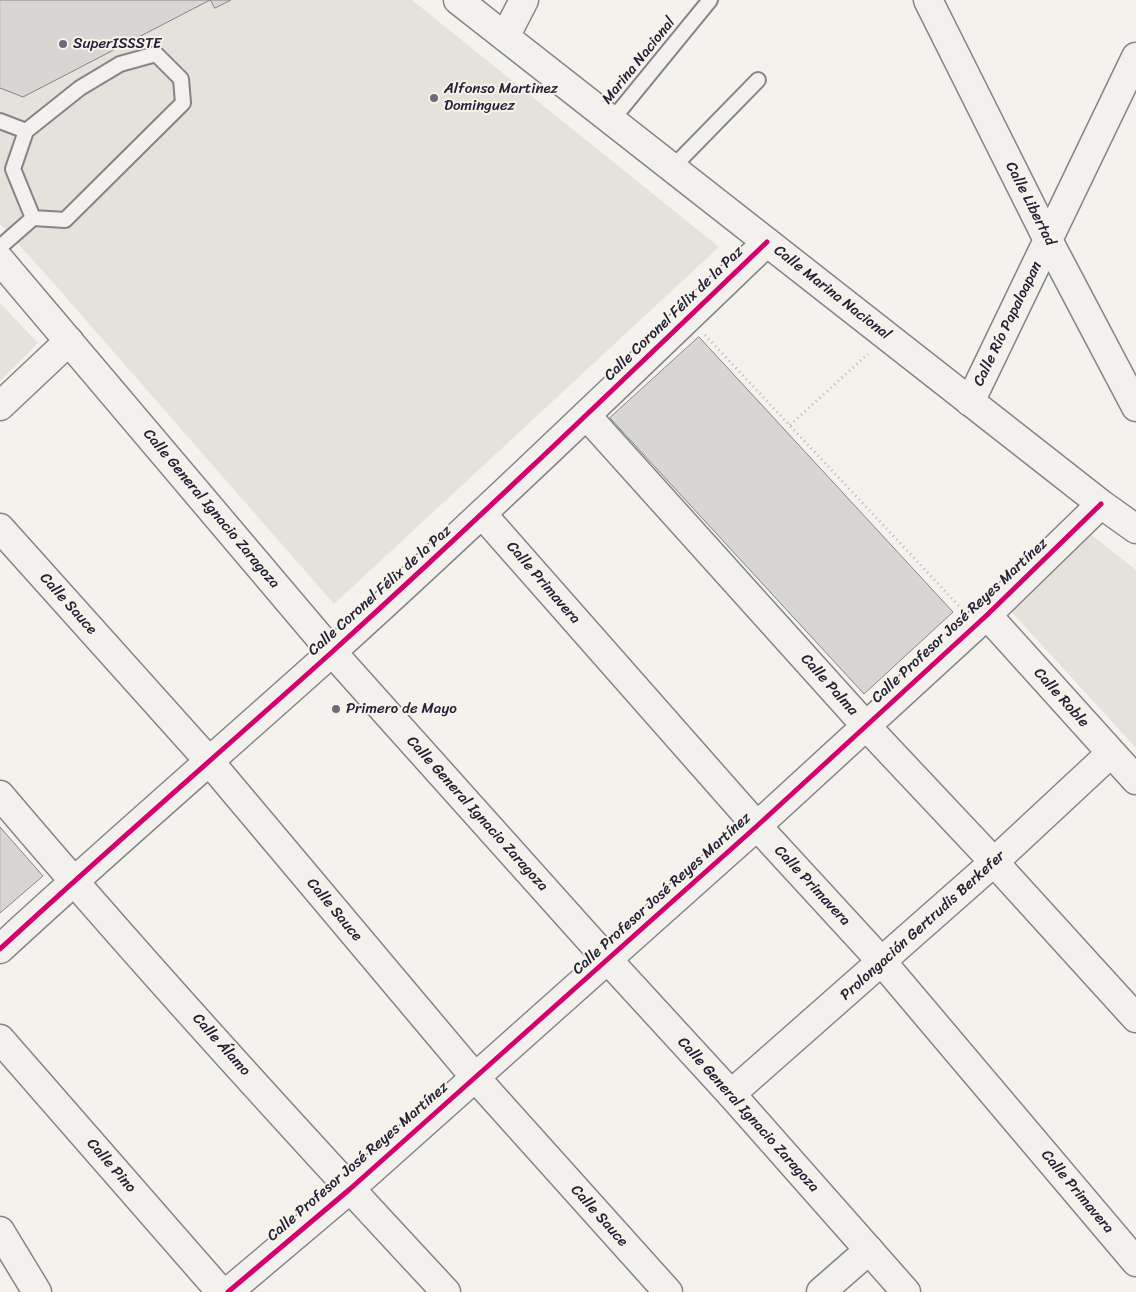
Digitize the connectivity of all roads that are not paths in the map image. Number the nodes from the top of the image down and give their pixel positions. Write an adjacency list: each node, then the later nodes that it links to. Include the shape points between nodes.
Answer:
1 (458, 0): 5 (street, Calle Marina Nacional)
2 (524, 0): 5 (street)
3 (710, 0): 8 (lane, Marina Nacional)
4 (928, 0): 13 (street, Calle Libertad)
5 (505, 37): 8 (street, Calle Marina Nacional)
6 (1136, 57): 13 (street, Calle Río Papaloapan)
7 (758, 80): 11 (lane)
8 (612, 120): 11 (street, Calle Marina Nacional)
9 (0, 121): 10 (lane)
10 (26, 132): 12 (lane, via 14,169); 12 (lane, via 80,88 120,64 156,54 181,79 183,104 65,220)
11 (672, 168): 14 (street, Calle Marina Nacional)
12 (33, 218): 15 (lane)
13 (1048, 240): 18 (street, Calle Río Papaloapan); 20 (street, Calle Libertad)
14 (767, 242): 18 (street, Calle Marina Nacional); 21 (street, Calle Coronel Félix de la Paz)
15 (0, 247)
16 (0, 260): 17 (street, Calle General Ignacio Zaragoza)
17 (69, 341): 19 (street); 27 (street, Calle General Ignacio Zaragoza)
18 (970, 402): 22 (street, Calle Marina Nacional)
19 (0, 406)
20 (1136, 407)
21 (586, 415): 23 (street, Calle Coronel Félix de la Paz); 28 (street, Calle Palma)
22 (1102, 504): 25 (street, Calle Marina Nacional); 26 (street, Calle Profesor José Reyes Martínez)
23 (482, 514): 27 (street, Calle Coronel Félix de la Paz); 33 (street, Calle Primavera)
24 (0, 528): 30 (street, Calle Sauce)
25 (1136, 529)
26 (982, 620): 28 (street, Calle Profesor José Reyes Martínez); 29 (street, Calle Roble)
27 (332, 652): 30 (street, Calle Coronel Félix de la Paz); 37 (street, Calle General Ignacio Zaragoza)
28 (866, 726): 33 (street, Calle Profesor José Reyes Martínez); 34 (street, Calle Palma)
29 (1111, 754): 31 (street, Calle Roble); 34 (street, Prolongación Gertrudis Berkefer)
30 (210, 761): 35 (street, Calle Coronel Félix de la Paz); 41 (street, Calle Sauce)
31 (1136, 780)
32 (0, 795): 35 (street, Calle Álamo)
33 (757, 826): 37 (street, Calle Profesor José Reyes Martínez); 38 (street, Calle Primavera)
34 (994, 862): 38 (street, Prolongación Gertrudis Berkefer); 39 (street, Calle Palma)
35 (73, 881): 36 (street, Calle Coronel Félix de la Paz); 43 (street, Calle Álamo)
36 (0, 949)
37 (608, 960): 41 (street, Calle Profesor José Reyes Martínez); 42 (street, Calle General Ignacio Zaragoza)
38 (882, 962): 42 (street, Prolongación Gertrudis Berkefer); 46 (street, Calle Primavera)
39 (1136, 1018)
40 (0, 1039): 48 (street, Calle Pino)
41 (474, 1076): 43 (street, Calle Profesor José Reyes Martínez); 51 (street, Calle Sauce)
42 (731, 1094): 45 (street, Calle General Ignacio Zaragoza)
43 (350, 1189): 49 (street, Calle Profesor José Reyes Martínez); 50 (street, Calle Álamo)
44 (0, 1231): 47 (street)
45 (869, 1250): 52 (street); 53 (street, Calle General Ignacio Zaragoza)
46 (1136, 1262)
47 (37, 1292)
48 (221, 1292)
49 (228, 1292)
50 (446, 1292)
51 (668, 1292)
52 (821, 1292)
53 (906, 1292)

